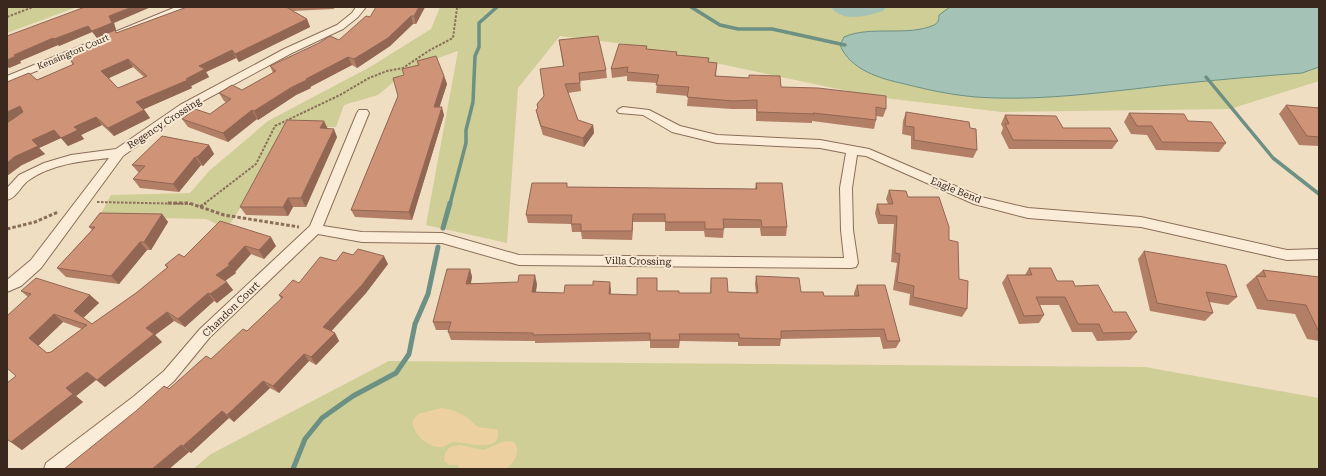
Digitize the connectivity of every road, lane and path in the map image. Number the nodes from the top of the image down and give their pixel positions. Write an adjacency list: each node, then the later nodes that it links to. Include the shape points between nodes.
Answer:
1 (33, 7): 5 (path)
2 (184, 7): 6 (street, Kensington Court)
3 (360, 7): 10 (street, Regency Crossing, via 355,15 340,27 288,51 184,107)
4 (460, 7): 13 (path, via 456,12 453,38 403,68 369,78 276,126 256,164)
5 (7, 17)
6 (7, 80)
7 (623, 111): 9 (street, Eagle Bend, via 646,112 676,129 717,138 820,144)
8 (363, 113): 16 (street, Chandon Court)
9 (852, 150): 16 (street, Villa Crossing, via 846,188 851,263 519,260 442,238 362,238); 17 (street, Eagle Bend, via 869,153 978,201 1028,213 1141,222 1287,255)
10 (119, 153): 11 (street, via 70,159 46,167 25,177); 12 (street, Regency Crossing)
11 (7, 196)
12 (82, 202): 13 (path, via 189,203); 18 (street, Regency Crossing, via 36,264)
13 (200, 207): 16 (path, via 224,215)
14 (61, 210): 15 (path, via 36,222)
15 (7, 229)
16 (316, 229): 19 (street, Chandon Court, via 205,334 169,376)
17 (1319, 254)
18 (7, 287)
19 (52, 469)

